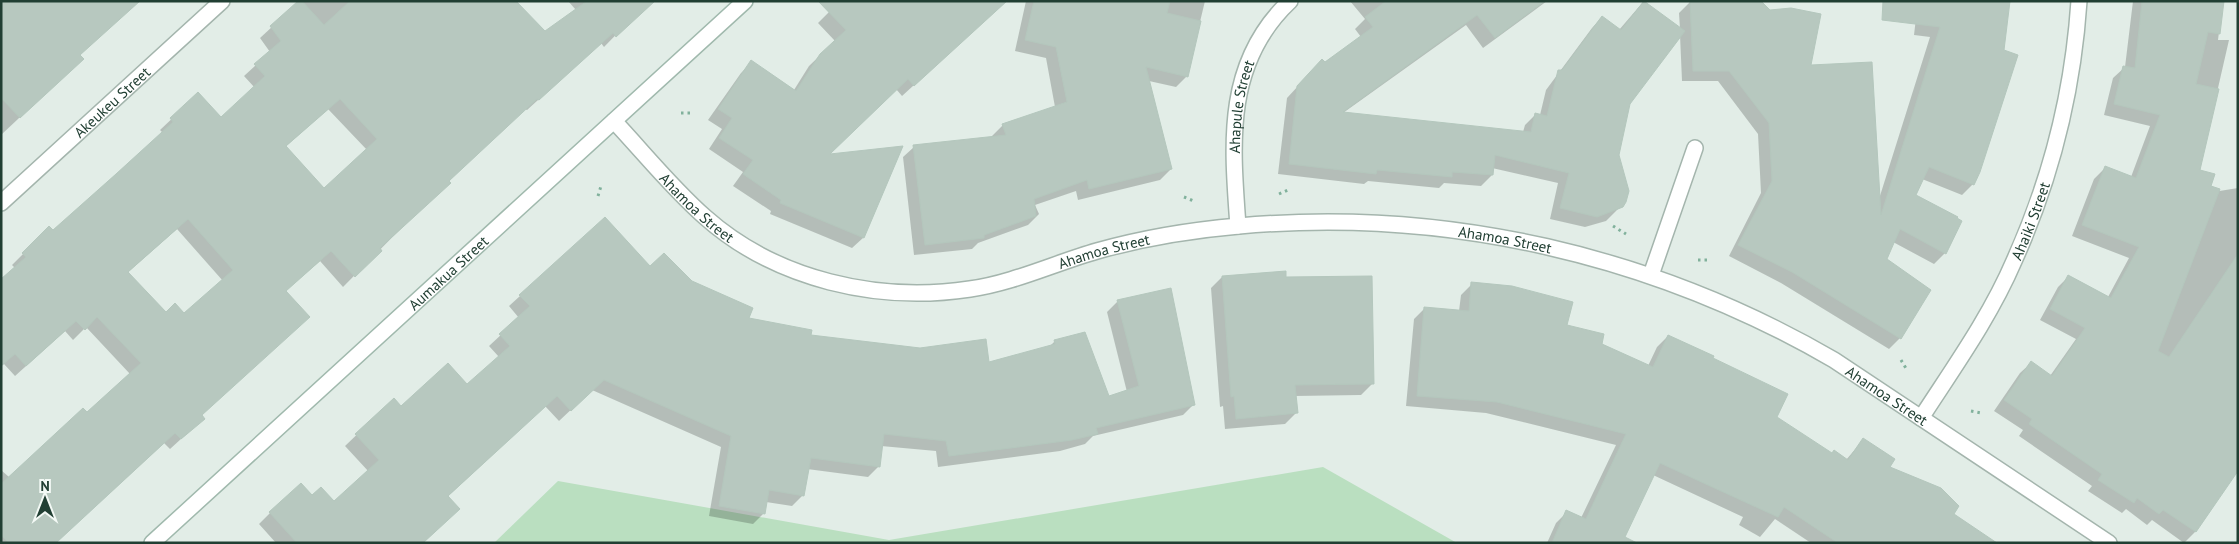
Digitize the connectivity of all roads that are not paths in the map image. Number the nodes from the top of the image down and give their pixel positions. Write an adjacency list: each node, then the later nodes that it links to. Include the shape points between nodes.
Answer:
1 (222, 1): 7 (street, Akeukeu Street)
2 (745, 1): 5 (street, Aumakua Street)
3 (1290, 1): 8 (street, Ahapule Street, via 1266,30 1240,84 1233,153)
4 (2079, 1): 10 (street, Ahaiki Street, via 2070,85 2042,191 2014,262 1984,318)
5 (614, 121): 8 (street, Ahamoa Street, via 707,218 741,244 773,262 805,274 876,291 919,293 972,289 1099,250 1171,235); 11 (street, Aumakua Street)
6 (1695, 148): 9 (street)
7 (1, 203)
8 (1238, 226): 9 (street, Ahamoa Street, via 1309,221 1385,223 1484,233 1560,249)
9 (1651, 276): 10 (street, Ahamoa Street, via 1706,296 1792,336)
10 (1921, 418): 12 (street, Ahamoa Street)
11 (152, 543)
12 (2109, 543)

